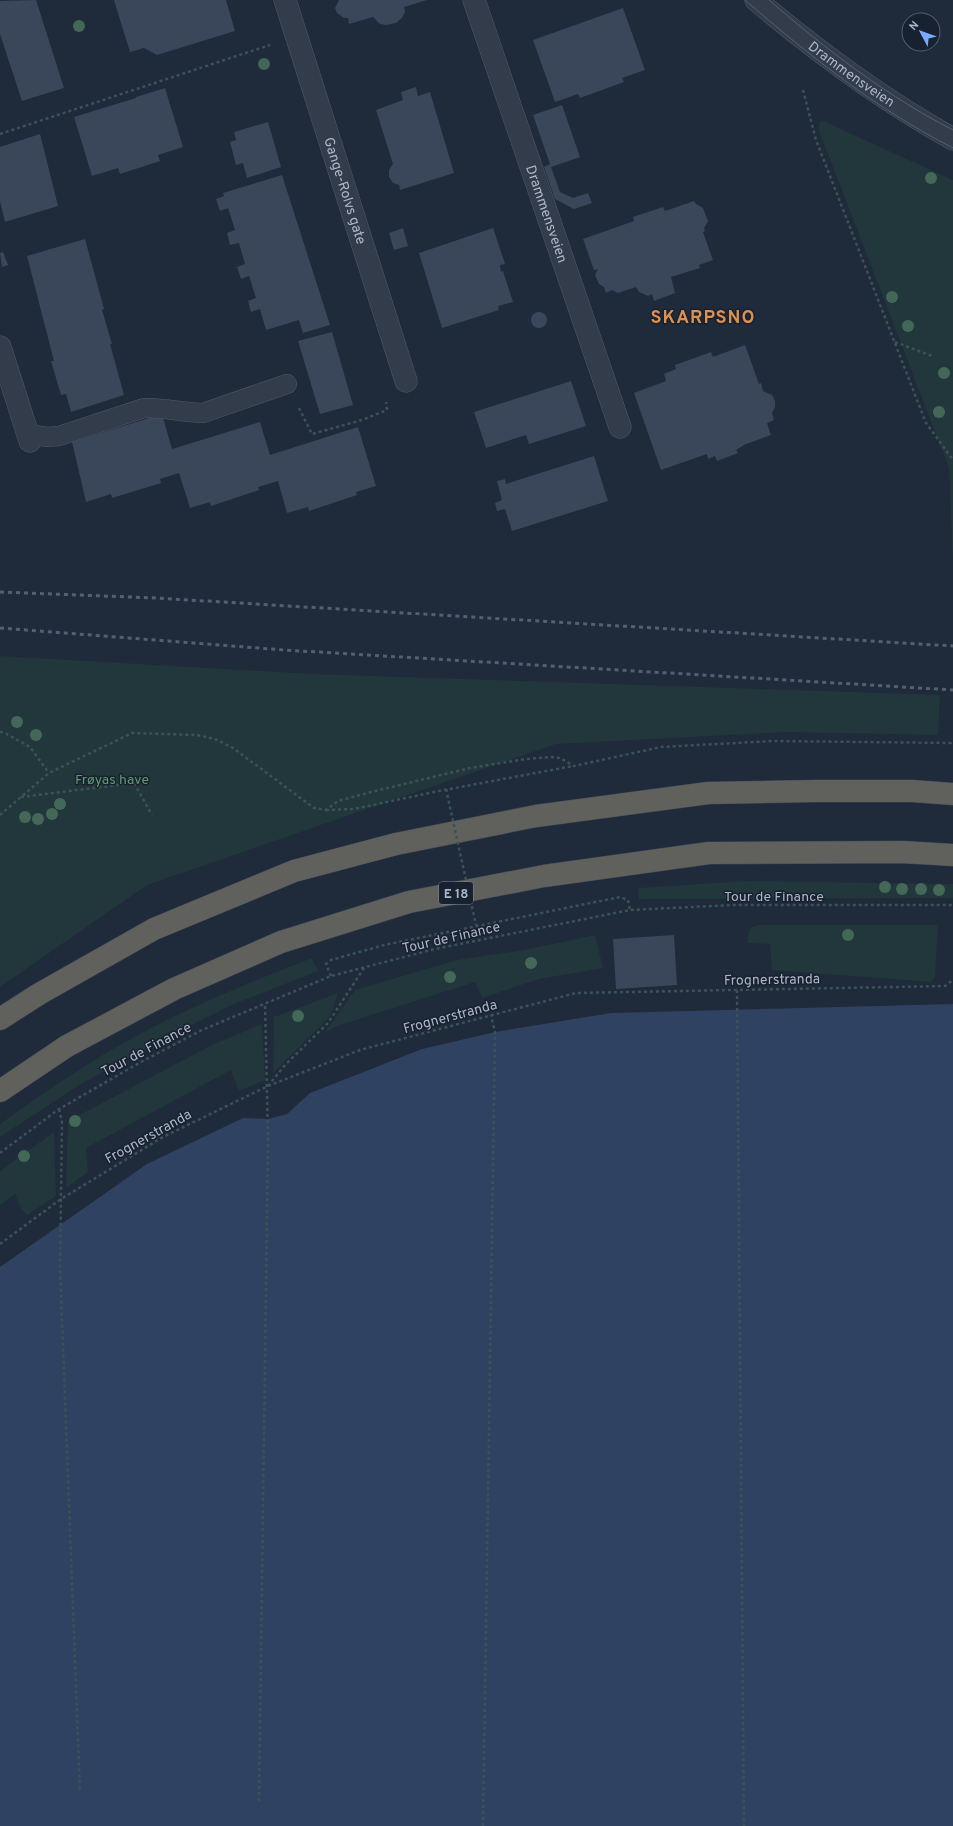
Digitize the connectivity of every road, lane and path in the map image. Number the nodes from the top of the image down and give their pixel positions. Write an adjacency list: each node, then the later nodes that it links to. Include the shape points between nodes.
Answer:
1 (285, 0): 11 (street, Gange-Rolvs gate)
2 (474, 0): 14 (street, Drammensveien)
3 (756, 0): 7 (street, Drammensveien, via 856,79 908,114)
4 (275, 44): 6 (path)
5 (803, 90): 8 (path, via 816,140)
6 (0, 134)
7 (953, 139)
8 (895, 342): 10 (path); 16 (path, via 926,422)
9 (0, 347): 15 (street)
10 (932, 356)
11 (406, 381)
12 (287, 384): 13 (path, via 312,434); 15 (lane, via 203,413 156,407 144,408 59,436)
13 (387, 410)
14 (620, 427)
15 (29, 437)
16 (953, 460)
17 (0, 732): 20 (path, via 30,747)
18 (953, 741): 19 (path, via 773,741 661,747)
19 (574, 766): 21 (path); 24 (path, via 550,756 470,768 338,801)
20 (49, 773): 23 (path); 24 (path, via 132,733 197,735 214,739 233,748 314,808)
21 (446, 790): 24 (path, via 354,809); 30 (path, bridge)
22 (953, 794): 37 (highway, via 815,790 708,792 536,816 396,844 294,871 154,929)
23 (20, 797): 25 (path); 26 (path, via 134,783)
24 (326, 810)
25 (0, 815)
26 (152, 815)
27 (953, 855): 39 (highway, E 18, via 902,852 709,853 544,876 409,902 281,942 174,989 68,1046)
28 (953, 905): 29 (path, Tour de Finance, via 733,905)
29 (630, 910): 30 (path, via 628,900 620,897); 31 (path, Tour de Finance, via 435,949)
30 (476, 926): 32 (path, via 384,945 331,960 326,964)
31 (364, 968): 32 (path, Tour de Finance); 38 (path, via 328,1023 285,1065)
32 (331, 976): 35 (path, Tour de Finance)
33 (953, 980): 34 (path, Frognerstranda, via 945,986)
34 (737, 990): 36 (path, Frognerstranda, via 576,993); 47 (path)
35 (265, 1002): 38 (path); 40 (path, Tour de Finance, via 202,1030)
36 (491, 1015): 38 (path, Frognerstranda, via 360,1050); 46 (path, via 495,1032)
37 (0, 1019)
38 (268, 1086): 42 (path, Frognerstranda, via 163,1137); 45 (path)
39 (0, 1091)
40 (59, 1109): 41 (path, Tour de Finance); 42 (path, via 62,1122)
41 (0, 1153)
42 (61, 1199): 43 (path, Frognerstranda); 44 (path, via 60,1268)
43 (0, 1244)
44 (80, 1792)
45 (259, 1801)
46 (483, 1826)
47 (744, 1826)

